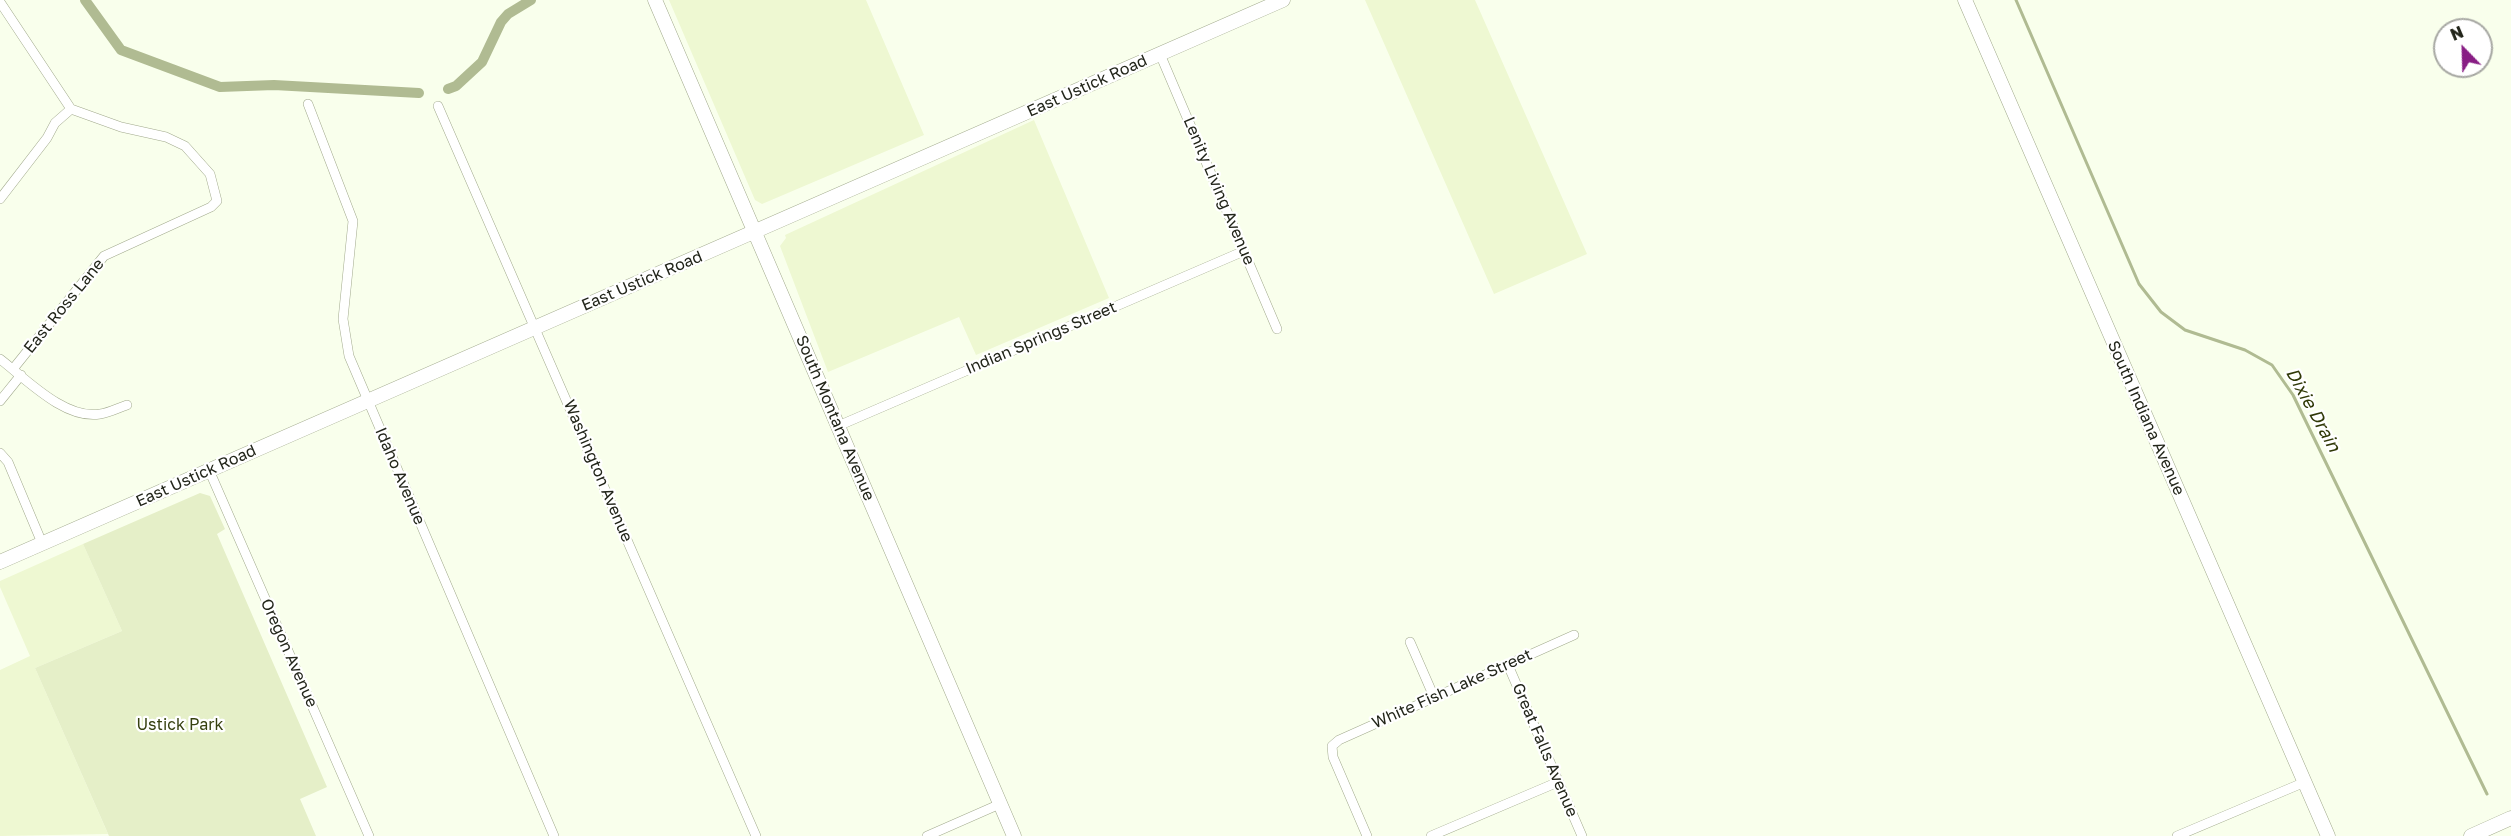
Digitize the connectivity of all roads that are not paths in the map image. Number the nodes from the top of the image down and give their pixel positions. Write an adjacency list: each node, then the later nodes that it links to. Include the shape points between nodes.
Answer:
1 (656, 0): 10 (main road, South Montana Avenue)
2 (1283, 0): 5 (main road, East Ustick Road)
3 (1965, 0): 28 (main road, South Indiana Avenue)
4 (0, 2): 8 (street)
5 (1160, 54): 10 (main road, East Ustick Road); 11 (street, Lenity Living Avenue)
6 (308, 104): 16 (street, Idaho Avenue, via 353,221 343,320 349,356)
7 (438, 106): 12 (street, Washington Avenue)
8 (71, 110): 9 (street, via 55,123); 14 (street, East Ross Lane, via 185,146 210,174 217,201 104,256)
9 (0, 199)
10 (755, 232): 12 (main road, East Ustick Road); 18 (main road, South Montana Avenue)
11 (1244, 251): 13 (street, Lenity Living Avenue); 18 (street, Indian Springs Street)
12 (535, 327): 16 (main road, East Ustick Road); 34 (street, Washington Avenue)
13 (1277, 329)
14 (9, 368): 15 (street, East Ross Lane); 17 (street, via 59,406 81,414 100,414)
15 (0, 401)
16 (367, 401): 20 (main road, East Ustick Road); 33 (street, Idaho Avenue)
17 (127, 405)
18 (838, 426): 29 (main road, South Montana Avenue)
19 (0, 453): 21 (street, via 8,462)
20 (209, 470): 21 (main road, East Ustick Road); 32 (street, Oregon Avenue)
21 (42, 543): 22 (main road, East Ustick Road)
22 (0, 562)
23 (1574, 635): 25 (street, White Fish Lake Street)
24 (1410, 642): 26 (street)
25 (1508, 665): 26 (street, White Fish Lake Street); 27 (street, Great Falls Avenue)
26 (1434, 697): 37 (street, White Fish Lake Street, via 1332,746 1333,757)
27 (1558, 782): 31 (street); 38 (street, Great Falls Avenue)
28 (2305, 782): 39 (street); 40 (main road, South Indiana Avenue)
29 (1000, 804): 35 (street); 36 (main road, South Montana Avenue)
30 (2511, 818): 41 (main road)
31 (1438, 835)
32 (369, 836)
33 (554, 836)
34 (756, 836)
35 (927, 836)
36 (1014, 836)
37 (1367, 836)
38 (1582, 836)
39 (2177, 836)
40 (2328, 836)
41 (2471, 836)

